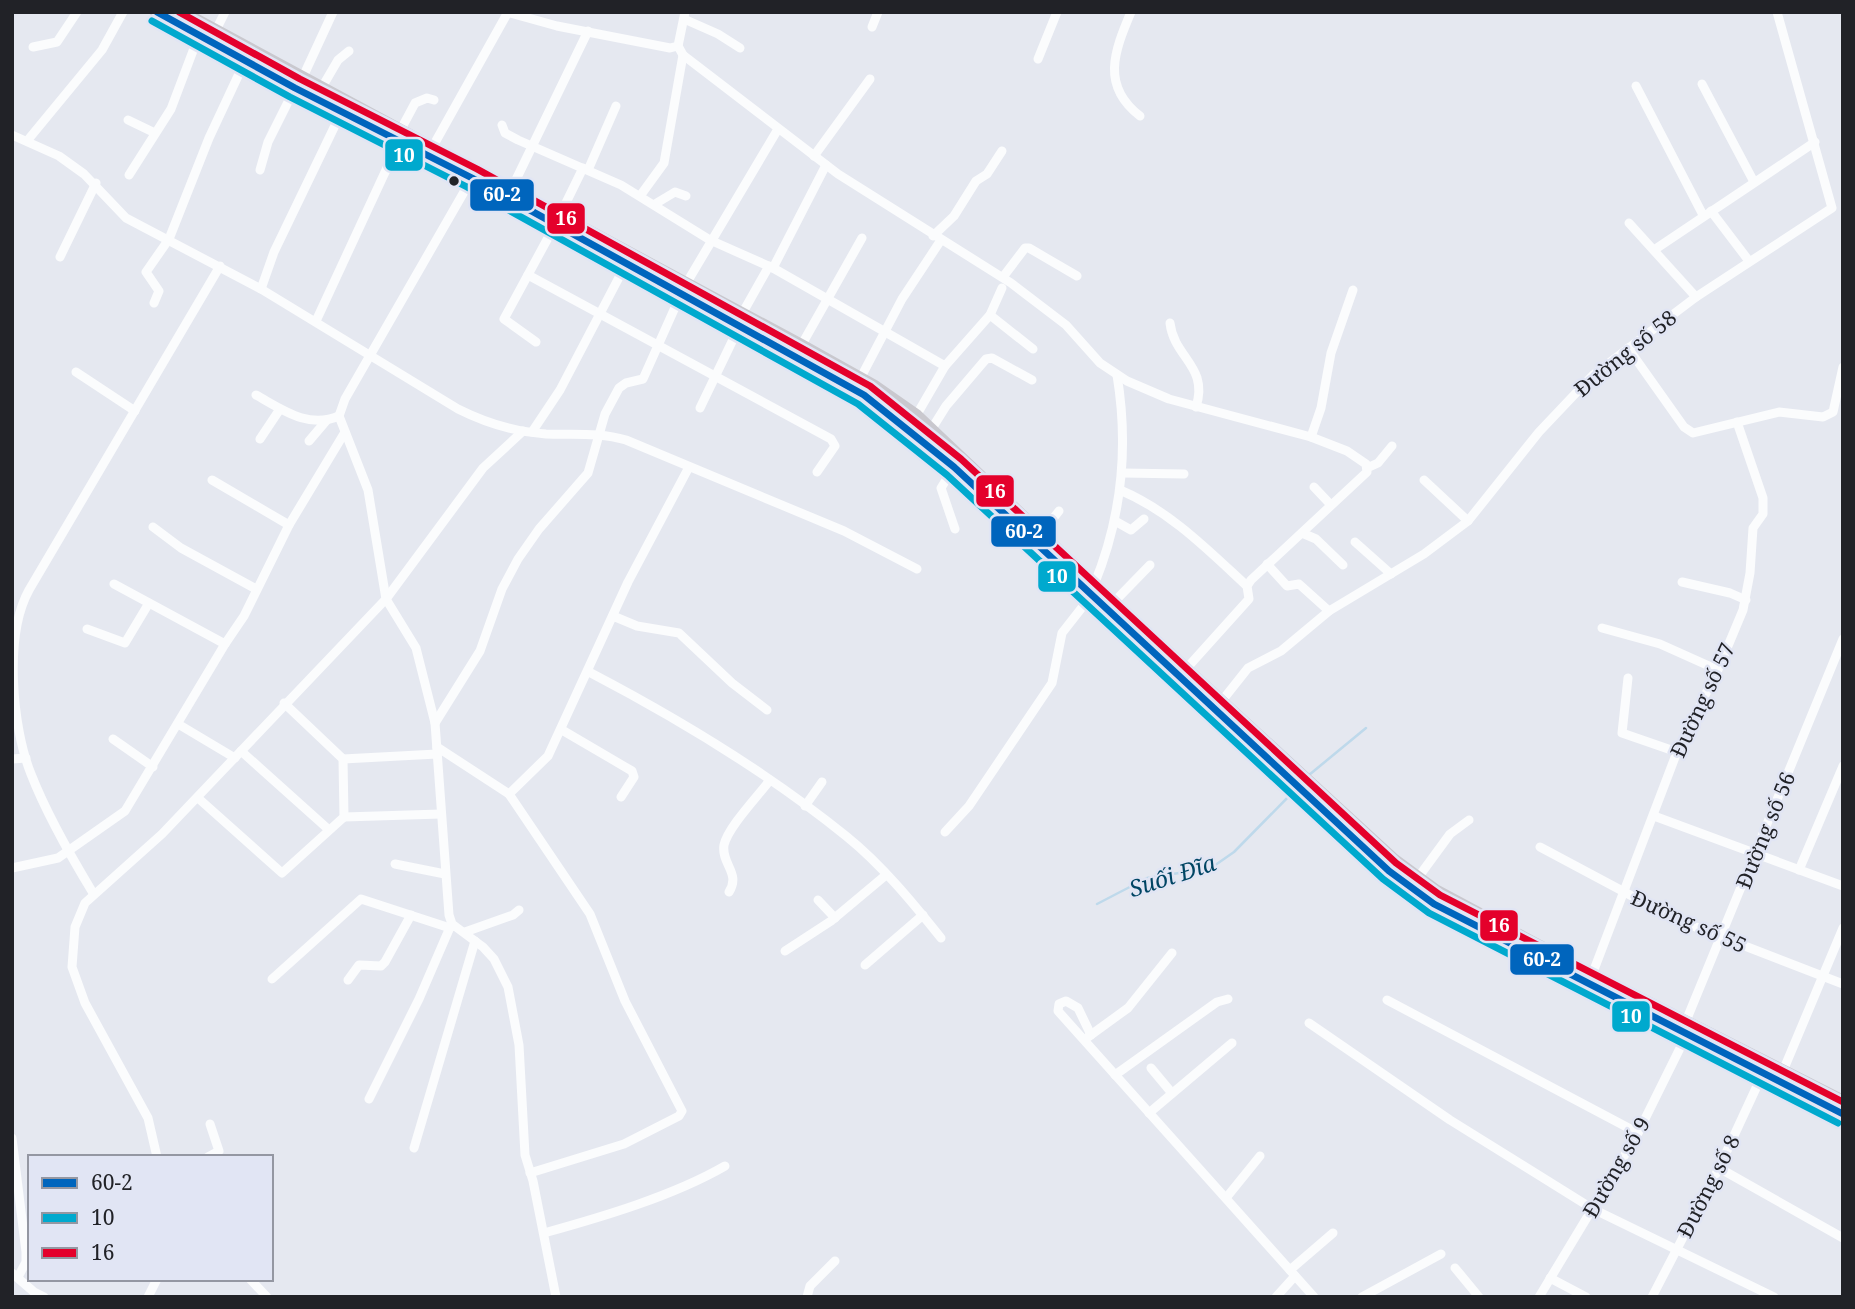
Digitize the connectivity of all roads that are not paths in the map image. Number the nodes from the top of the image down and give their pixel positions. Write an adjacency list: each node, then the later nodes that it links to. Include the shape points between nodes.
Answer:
1 (77, 12): 17 (street, via 57,42)
2 (123, 12): 38 (street, via 102,50)
3 (157, 12): 16 (highway)
4 (180, 12): 15 (highway)
5 (225, 12): 15 (street)
6 (334, 12): 24 (street)
7 (508, 12): 14 (street); 41 (street)
8 (878, 12): 13 (street)
9 (1057, 12): 21 (street)
10 (1131, 12): 31 (street, via 1114,65 1118,94)
11 (1777, 12): 39 (street, Đường số 58)
12 (684, 16): 18 (street); 20 (street)
13 (872, 27)
14 (588, 31): 20 (street); 40 (street)
15 (215, 32): 24 (highway)
16 (199, 35): 22 (highway); 35 (street, via 171,109)
17 (33, 47)
18 (740, 48)
19 (349, 51): 27 (street, via 338,60)
20 (680, 51): 34 (street); 52 (street, via 664,163)
21 (1038, 59)
22 (245, 61): 24 (highway); 60 (street)
23 (870, 79): 43 (street)
24 (298, 84): 27 (highway); 30 (highway); 46 (street, via 272,131)
25 (1702, 84): 49 (street)
26 (1636, 86): 55 (street)
27 (321, 89): 37 (highway)
28 (433, 100): 37 (street, via 415,103)
29 (615, 106): 45 (street)
30 (341, 113): 37 (highway); 72 (street)
31 (1140, 116)
32 (128, 120): 35 (street)
33 (502, 125): 40 (street, via 505,133)
34 (778, 129): 43 (street); 61 (street)
35 (155, 133): 47 (street)
36 (12, 135): 38 (street)
37 (400, 136): 41 (highway); 48 (highway); 81 (street)
38 (27, 141): 50 (street, via 59,156)
39 (1815, 142): 49 (street); 64 (street, Đường số 58, via 1832,208)
40 (534, 147): 45 (street); 51 (street)
41 (432, 148): 51 (highway)
42 (1002, 151): 59 (street)
43 (814, 156): 44 (street)
44 (826, 165): 59 (street); 67 (street)
45 (585, 169): 52 (street); 56 (street)
46 (260, 170)
47 (129, 175)
48 (472, 178): 56 (highway); 89 (street)
49 (1754, 182): 55 (street)
50 (96, 183): 60 (street, via 126,218); 63 (street)
51 (511, 190): 56 (highway)
52 (640, 195): 54 (street)
53 (686, 196): 54 (street, via 675,192)
54 (655, 204): 61 (street)
55 (1707, 213): 62 (street); 64 (street)
56 (557, 220): 65 (highway); 68 (street); 73 (highway)
57 (1629, 223): 62 (street)
58 (862, 238): 76 (street)
59 (937, 238): 70 (street); 83 (street)
60 (169, 239): 66 (street); 77 (street, via 146,272 159,291)
61 (710, 240): 67 (street); 73 (street)
62 (1654, 250): 75 (street)
63 (60, 257)
64 (1749, 261): 75 (street, Đường số 58)
65 (626, 264): 73 (highway); 78 (street)
66 (220, 265): 72 (street); 101 (street)
67 (771, 267): 76 (street); 80 (street)
68 (528, 275): 78 (street); 84 (street, via 504,321)
69 (1077, 276): 70 (street, via 1028,247)
70 (1003, 277): 94 (street, via 1066,325 1087,351)
71 (1002, 288): 79 (street)
72 (261, 289): 81 (street)
73 (684, 289): 80 (highway); 85 (street)
74 (1353, 290): 110 (street, via 1331,353)
75 (1696, 297): 87 (street, Đường số 58)
76 (827, 300): 83 (street); 86 (street)
77 (154, 303)
78 (599, 315): 85 (street); 108 (street, via 560,390)
79 (990, 316): 88 (street); 90 (street)
80 (741, 320): 86 (highway); 93 (street); 115 (highway, via 864,395)
81 (316, 321): 89 (street)
82 (1170, 323): 98 (street, via 1171,334 1200,383)
83 (885, 331): 90 (street); 95 (street)
84 (536, 342)
85 (657, 345): 93 (street); 109 (street, via 643,379 619,388)
86 (801, 346): 95 (highway)
87 (1628, 348): 105 (street, via 1684,427 1693,433); 128 (street, Đường số 58, via 1579,388)
88 (1033, 349)
89 (370, 354): 102 (street); 108 (street, via 458,409 485,422)
90 (945, 366): 103 (street)
91 (1843, 367): 105 (street, via 1833,412 1823,417 1779,412)
92 (76, 372): 101 (street)
93 (715, 375): 99 (street); 117 (street, via 831,439 835,446)
94 (1117, 376): 98 (street); 118 (street, via 1125,421)
95 (860, 379): 103 (highway)
96 (1032, 380): 106 (street, via 986,359)
97 (256, 395): 100 (street)
98 (1196, 407): 110 (street)
99 (700, 408)
100 (280, 409): 104 (street, via 315,422); 111 (street)
101 (135, 411): 169 (street, via 20,606 13,655)
102 (339, 416): 104 (street); 107 (street)
103 (916, 416): 106 (highway)
104 (326, 421): 112 (street)
105 (1737, 422): 146 (street, Đường số 57, via 1764,509 1753,528)
106 (931, 430): 133 (highway)
107 (345, 432): 129 (street); 145 (street, via 368,490)
108 (527, 432): 109 (street); 145 (street, via 483,468)
109 (598, 434): 114 (street, via 626,440); 162 (street, via 588,473 518,559 480,651)
110 (1311, 438): 116 (street, via 1347,451)
111 (260, 439)
112 (309, 441)
113 (1392, 446): 116 (street, via 1378,463)
114 (689, 467): 138 (street, via 844,531); 150 (street)
115 (954, 467): 131 (street, via 941,488); 144 (highway)
116 (1367, 468): 124 (street)
117 (817, 472)
118 (1123, 473): 119 (street); 123 (street)
119 (1184, 474)
120 (212, 480): 129 (street)
121 (1424, 480): 128 (street)
122 (1314, 487): 124 (street)
123 (1121, 490): 127 (street); 142 (street, via 1177,523)
124 (1331, 505): 132 (street)
125 (1059, 511): 133 (street)
126 (1144, 519): 127 (street, via 1129,530)
127 (1115, 521): 144 (street)
128 (1468, 521): 139 (street, Đường số 58)
129 (289, 525): 143 (street)
130 (153, 527): 143 (street, via 181,548)
131 (955, 529)
132 (1302, 533): 135 (street); 137 (street, via 1316,539)
133 (1040, 535): 144 (highway)
134 (1355, 542): 139 (street)
135 (1267, 564): 142 (street); 149 (street, via 1287,586 1299,584)
136 (1150, 565): 148 (street)
137 (1343, 565)
138 (917, 569)
139 (1391, 574): 149 (street, Đường số 58)
140 (1682, 582): 146 (street)
141 (114, 583): 147 (street)
142 (1247, 586): 155 (street, via 1249,599)
143 (256, 589): 154 (street)
144 (1093, 591): 148 (highway); 174 (highway); 187 (street, via 1062,633 1052,683 970,806)
145 (386, 599): 160 (street); 162 (street, via 416,648)
146 (1746, 600): 156 (street, Đường số 57)
147 (149, 603): 152 (street, via 125,643); 154 (street)
148 (1113, 603): 155 (highway)
149 (1329, 611): 159 (street, Đường số 58, via 1281,651 1248,668)
150 (613, 615): 157 (street); 161 (street, via 637,626 679,633)
151 (1602, 628): 156 (street, via 1660,643)
152 (87, 629)
153 (1843, 639): 190 (street, Đường số 56)
154 (225, 644): 163 (street)
155 (1186, 669): 159 (highway)
156 (1718, 670): 167 (street, Đường số 57)
157 (589, 672): 164 (street); 175 (street, via 663,711)
158 (1628, 678): 167 (street, via 1622,733)
159 (1221, 702): 174 (highway)
160 (284, 703): 168 (street); 171 (street)
161 (767, 710)
162 (435, 723): 166 (street)
163 (178, 724): 168 (street); 173 (street)
164 (562, 730): 178 (street, via 542,765); 179 (street, via 632,771 634,777)
165 (113, 739): 173 (street)
166 (437, 750): 171 (street); 178 (street); 182 (street)
167 (1677, 752): 184 (street, Đường số 57)
168 (238, 754): 180 (street); 186 (street)
169 (26, 758): 170 (street); 189 (street)
170 (12, 759)
171 (343, 759): 183 (street)
172 (1843, 766): 193 (street)
173 (153, 767): 189 (street, via 125,811)
174 (1293, 776): 177 (highway)
175 (770, 780): 181 (street); 198 (street, via 726,838 724,851 734,876)
176 (822, 782): 181 (street)
177 (1308, 789): 196 (highway); 223 (highway, via 1389,871 1434,904)
178 (509, 794): 243 (street, via 590,914 625,1001 682,1111 632,1141)
179 (621, 797)
180 (198, 798): 186 (street, via 282,873); 200 (street, via 142,854)
181 (805, 806): 195 (street, via 847,837)
182 (441, 814): 183 (street); 194 (street)
183 (344, 817): 186 (street)
184 (1654, 817): 190 (street); 199 (street, Đường số 57)
185 (1469, 820): 196 (street, via 1450,834)
186 (328, 829)
187 (944, 832)
188 (1540, 847): 199 (street, Đường số 55)
189 (68, 852): 192 (street, via 47,862); 200 (street)
190 (1755, 854): 193 (street); 209 (street, Đường số 56)
191 (395, 864): 194 (street)
192 (12, 867)
193 (1798, 870): 197 (street)
194 (446, 874): 206 (street)
195 (886, 875): 204 (street); 205 (street)
196 (1417, 879): 215 (highway)
197 (1843, 886)
198 (729, 892)
199 (1625, 892): 209 (street, Đường số 55); 215 (street, Đường số 57)
200 (93, 893): 239 (street, via 75,927 72,967 85,1003 148,1118)
201 (818, 900): 205 (street)
202 (519, 910): 208 (street)
203 (411, 915): 206 (street); 217 (street, via 360,899); 218 (street, via 385,962 359,965)
204 (923, 915): 210 (street); 214 (street)
205 (835, 918): 212 (street)
206 (451, 926): 208 (street); 230 (street)
207 (1843, 928): 216 (street)
208 (465, 932): 211 (street)
209 (1722, 937): 216 (street, Đường số 55); 223 (street, Đường số 56)
210 (941, 938)
211 (475, 940): 237 (street); 243 (street, via 494,959 512,1002 519,1045 523,1142)
212 (785, 951)
213 (1172, 953): 228 (street, via 1128,1008 1087,1037)
214 (865, 965)
215 (1592, 975): 223 (highway)
216 (1823, 977): 219 (street, Đường số 55); 226 (street)
217 (272, 979)
218 (348, 980)
219 (1843, 984)
220 (1228, 999): 228 (street, via 1217,1002)
221 (1387, 1000): 235 (street)
222 (1309, 1024): 245 (street)
223 (1686, 1027): 226 (highway); 227 (highway); 235 (street, Đường số 9)
224 (1232, 1043): 229 (street)
225 (1151, 1068): 229 (street)
226 (1783, 1070): 231 (highway)
227 (1763, 1073): 233 (highway); 242 (street, Đường số 8)
228 (1115, 1075): 232 (street)
229 (1171, 1092): 232 (street)
230 (369, 1099)
231 (1843, 1102)
232 (1149, 1113): 244 (street)
233 (1843, 1114)
234 (210, 1124): 238 (street)
235 (1637, 1133): 245 (street, Đường số 9)
236 (12, 1138): 254 (street, via 26,1252 26,1262)
237 (414, 1148)
238 (221, 1154)
239 (157, 1155)
240 (1260, 1156): 244 (street)
241 (725, 1166): 246 (street, via 687,1186)
242 (1719, 1168): 248 (street); 249 (street, Đường số 8)
243 (530, 1173): 246 (street)
244 (1226, 1198): 253 (street)
245 (1593, 1209): 249 (street); 255 (street, Đường số 9)
246 (544, 1233): 261 (street)
247 (1333, 1233): 253 (street)
248 (1843, 1238)
249 (1676, 1250): 269 (street, Đường số 8); 270 (street)
250 (1441, 1254): 265 (street)
251 (835, 1261): 262 (street, via 810,1286)
252 (1455, 1268): 266 (street)
253 (1293, 1273): 263 (street); 264 (street)
254 (15, 1275): 258 (street)
255 (1550, 1278): 267 (street, Đường số 9); 268 (street)
256 (156, 1281): 259 (street)
257 (252, 1281): 260 (street)
258 (44, 1297)
259 (148, 1297)
260 (267, 1297)
261 (556, 1297)
262 (807, 1297)
263 (1276, 1297)
264 (1314, 1297)
265 (1362, 1297)
266 (1479, 1297)
267 (1539, 1297)
268 (1586, 1297)
269 (1651, 1297)
270 (1774, 1297)

